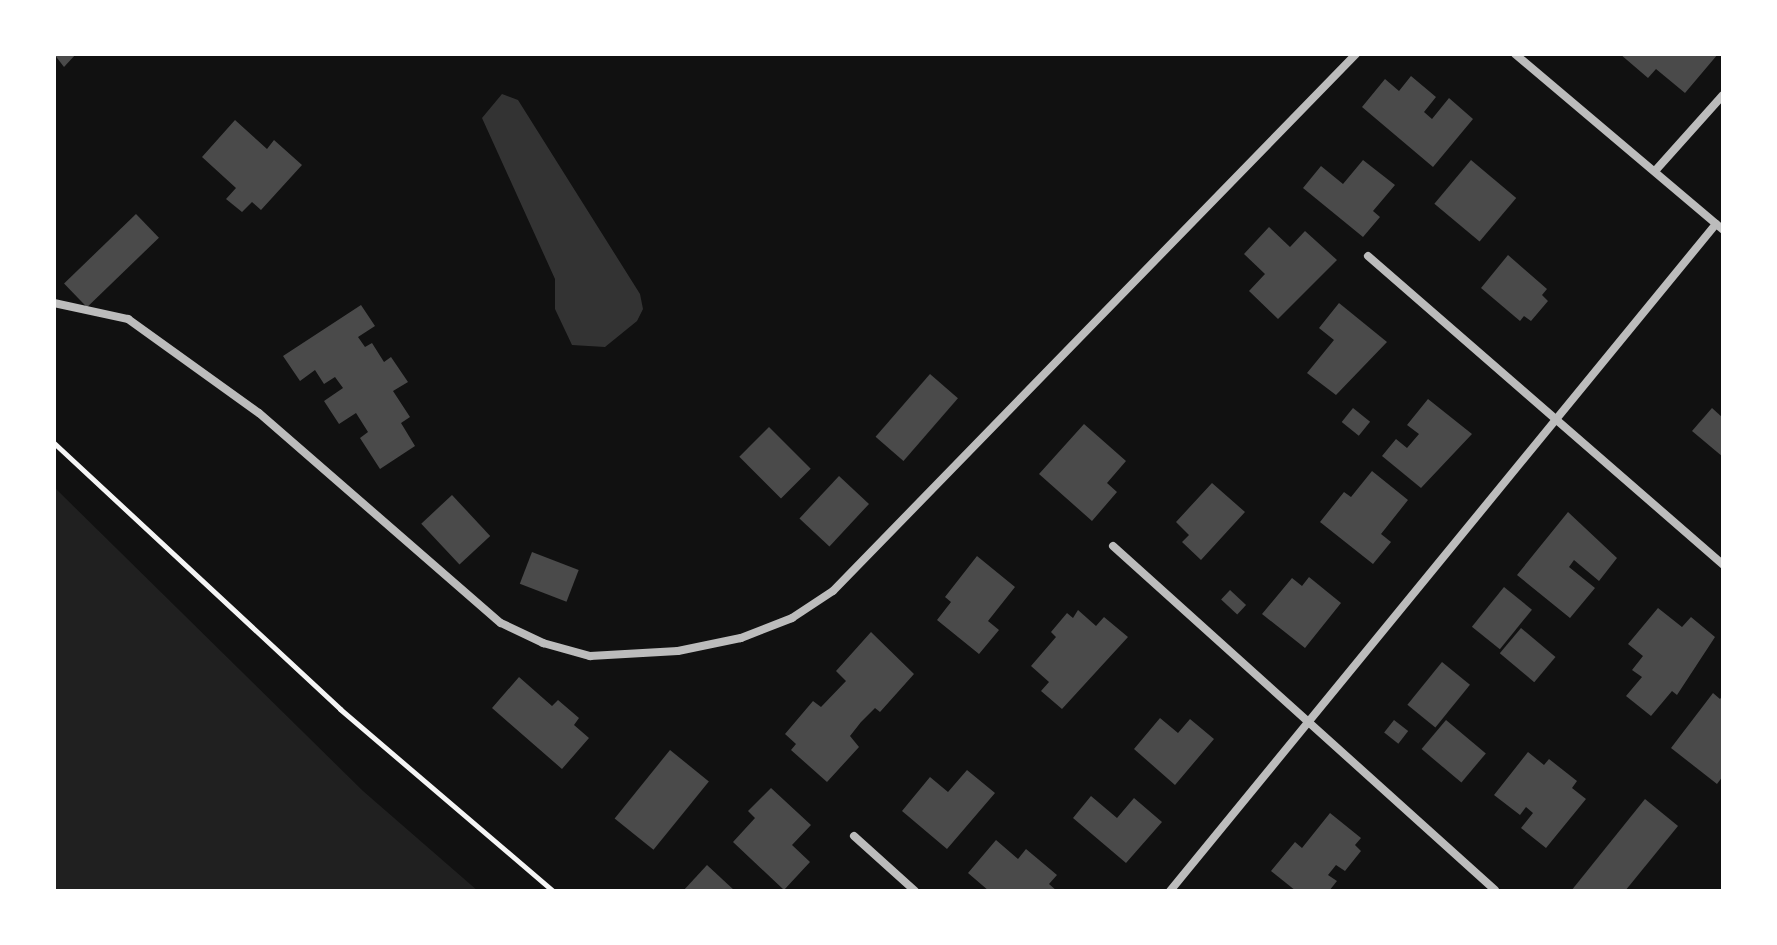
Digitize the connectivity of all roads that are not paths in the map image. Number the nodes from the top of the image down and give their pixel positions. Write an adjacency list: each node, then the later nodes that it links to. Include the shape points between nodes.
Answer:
1 (1356, 54): 7 (street, via 833,591 792,618 741,638 678,651 590,656 543,643 501,623 259,413 128,319)
2 (1515, 54): 4 (street)
3 (1723, 95): 4 (street)
4 (1655, 171): 5 (street)
5 (1719, 227): 8 (street)
6 (1368, 256): 8 (street)
7 (54, 303)
8 (1557, 421): 10 (street); 11 (street)
9 (1113, 546): 11 (street)
10 (1723, 565)
11 (1310, 726): 13 (street); 15 (street)
12 (854, 836): 14 (street)
13 (1495, 890)
14 (915, 891)
15 (1170, 891)

